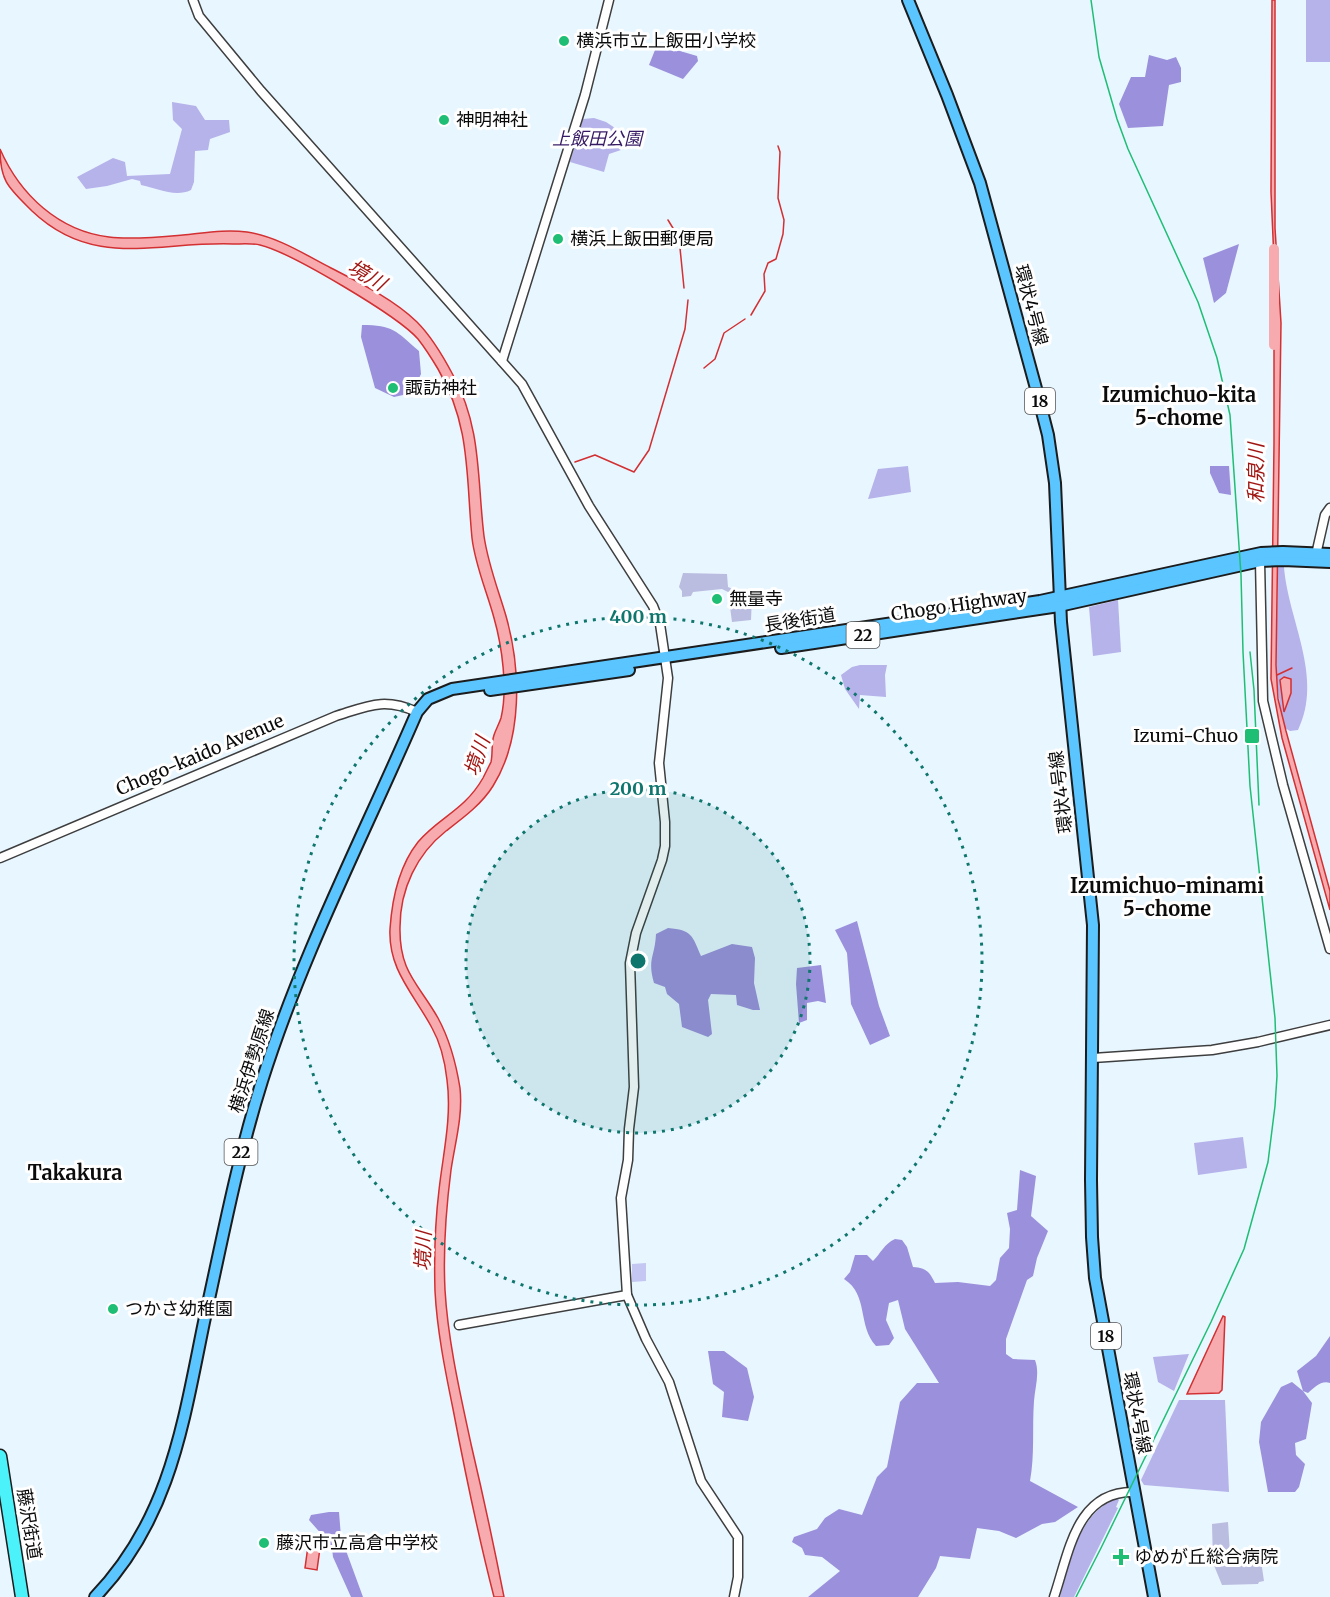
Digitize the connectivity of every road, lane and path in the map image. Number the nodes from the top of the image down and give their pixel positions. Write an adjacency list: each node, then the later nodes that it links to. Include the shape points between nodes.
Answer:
1 (193, 0): 4 (street, via 199,16 261,91)
2 (609, 0): 4 (street, via 585,95)
3 (908, 0): 10 (main road, 環状4号線 / 18, via 980,183 1048,435 1055,483)
4 (502, 361): 11 (street, via 526,392 589,506 648,596 660,624)
5 (1330, 508): 7 (street)
6 (1330, 554): 7 (main road, 22)
7 (1316, 557): 8 (main road, 22); 9 (main road, 22)
8 (1264, 558): 10 (main road, Chogo Highway / 22); 14 (street, via 1263,701)
9 (1330, 562)
10 (1059, 602): 11 (main road, Chogo Highway / 22); 16 (main road, 環状4号線 / 18, via 1093,925)
11 (667, 661): 12 (main road, Chogo Highway / 22, via 447,695); 17 (street, via 659,763 665,846 630,963 634,1087 621,1198)
12 (417, 712): 13 (street, Chogo-kaido Avenue, via 384,703 336,716); 22 (main road, 横浜伊勢原線 / 22, via 310,951 272,1049 236,1174 167,1482 133,1548)
13 (0, 858)
14 (1330, 949)
15 (1330, 1025): 16 (street, via 1212,1050)
16 (1093, 1058): 20 (main road, 環状4号線 / 18, via 1091,1180 1095,1278)
17 (627, 1295): 18 (street); 23 (street, via 669,1382 701,1481 738,1537)
18 (459, 1325)
19 (0, 1456): 21 (highway, 藤沢街道)
20 (1135, 1492): 24 (street, via 1107,1496 1083,1518); 25 (main road, 環状4号線 / 18)
21 (22, 1597)
22 (95, 1597)
23 (734, 1597)
24 (1054, 1597)
25 (1154, 1597)

